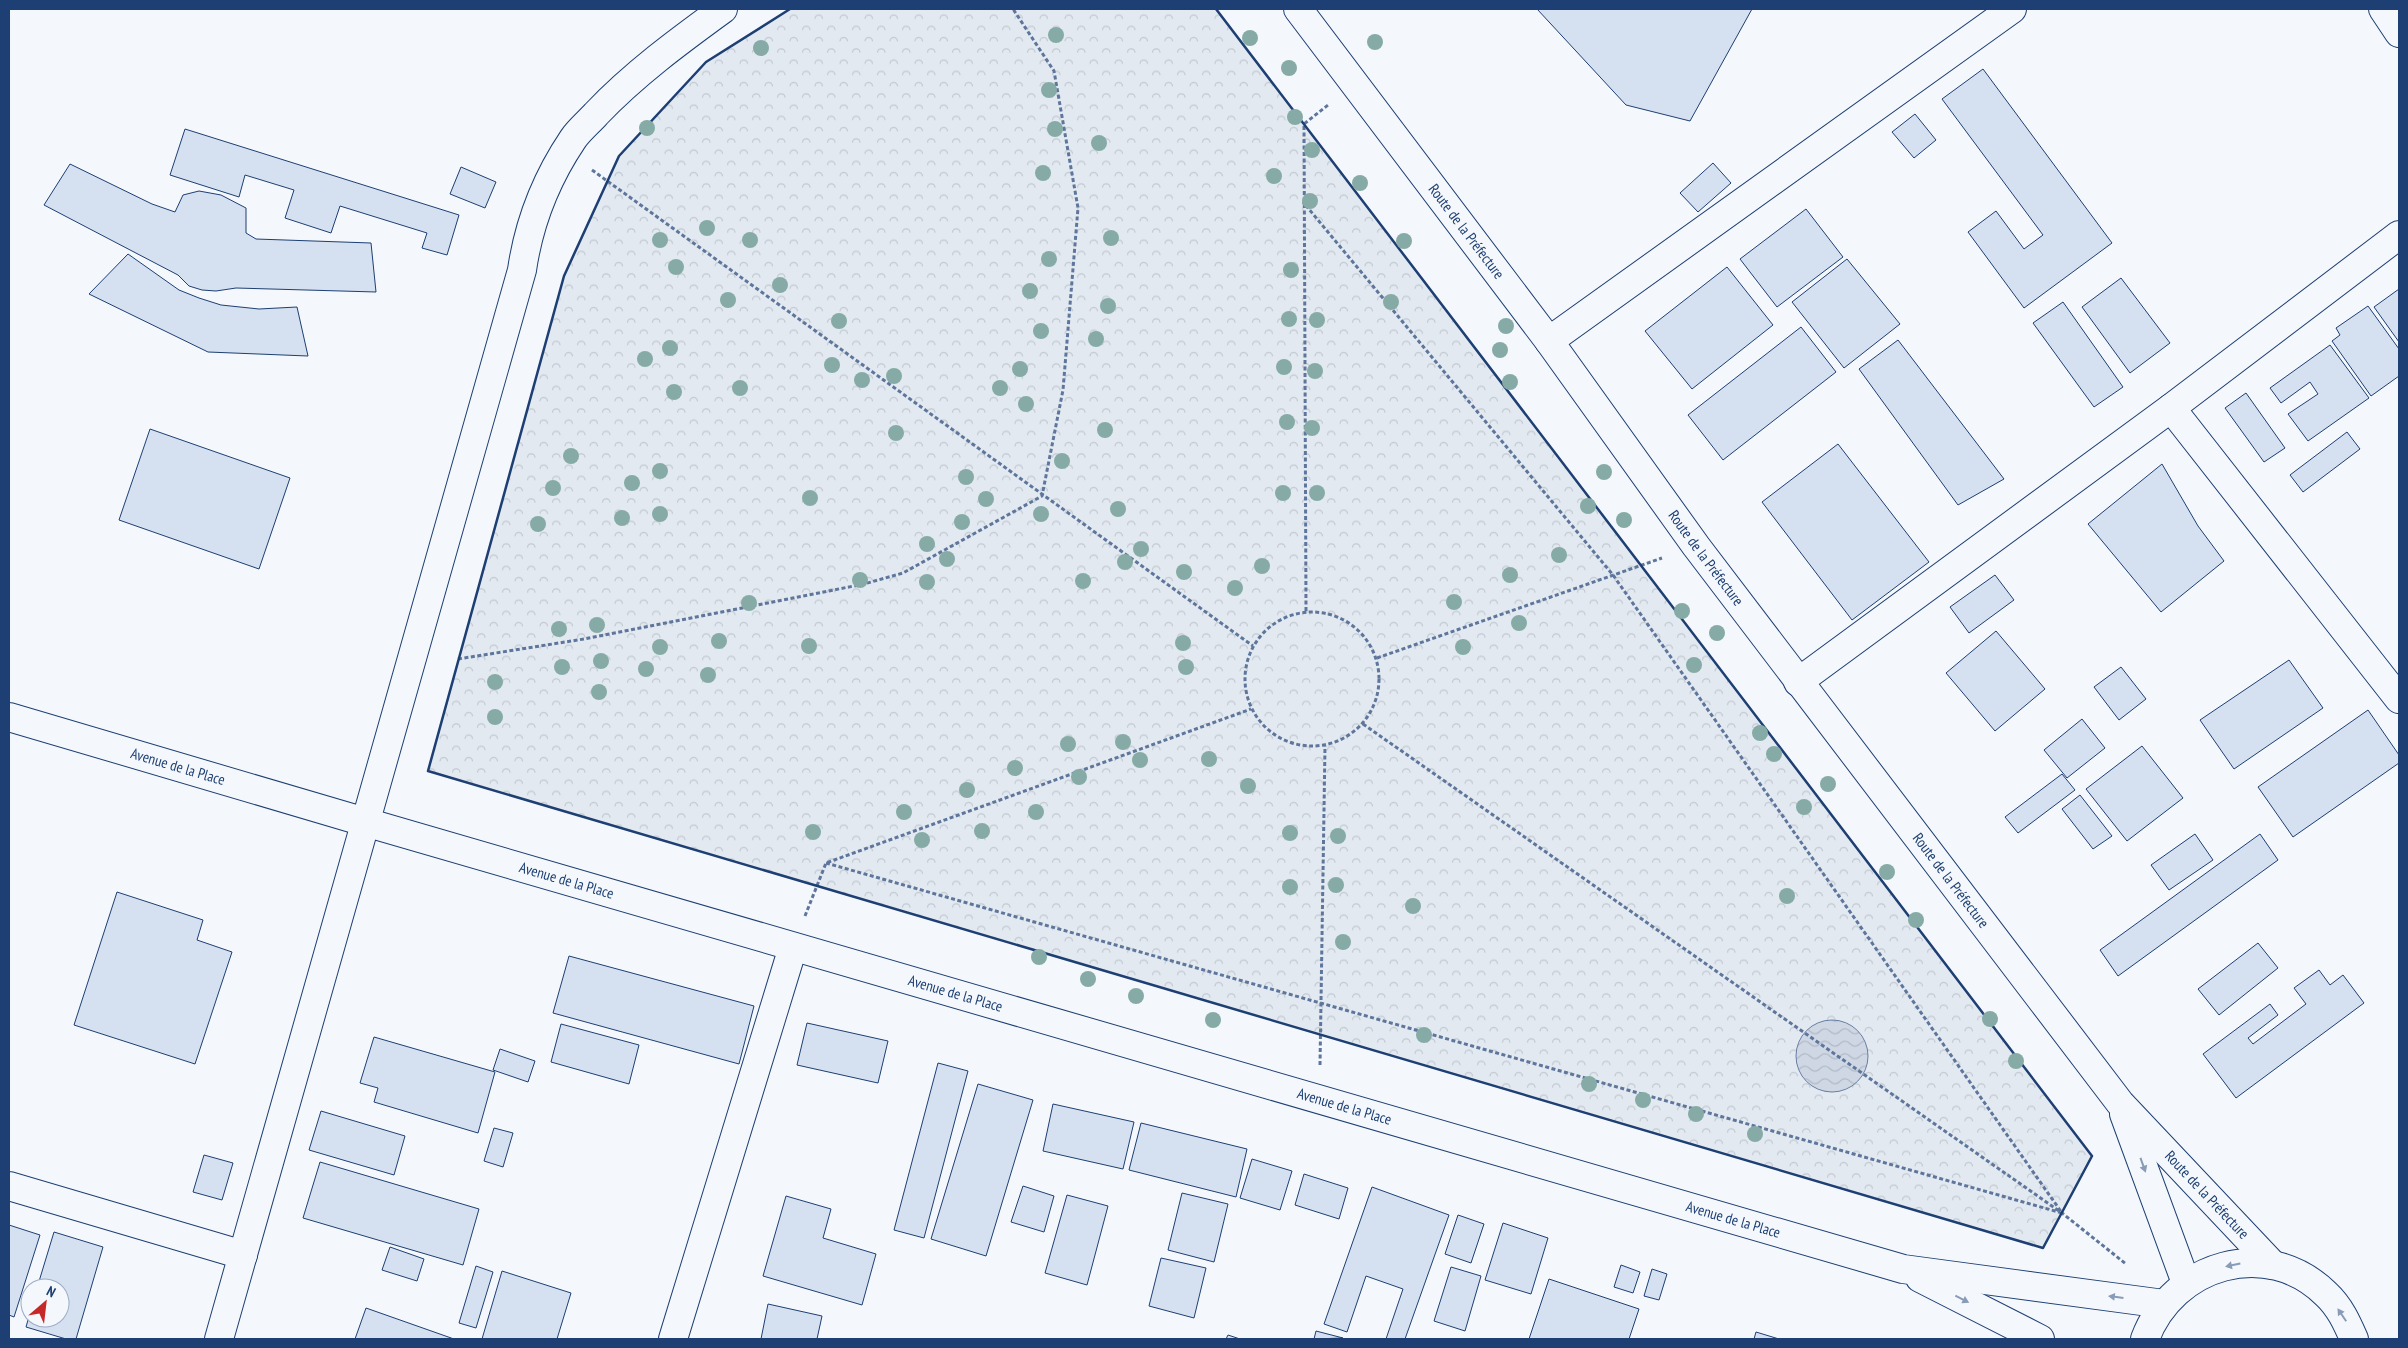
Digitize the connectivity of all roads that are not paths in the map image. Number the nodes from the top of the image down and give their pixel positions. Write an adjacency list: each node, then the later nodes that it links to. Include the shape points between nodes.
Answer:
1 (723, 9): 12 (street, via 613,96 574,138 544,190 533,217 519,279)
2 (1298, 9): 7 (street, Route de la Préfecture)
3 (2012, 9): 7 (street)
4 (2383, 9): 5 (street)
5 (2399, 33)
6 (2399, 235): 8 (street)
7 (1548, 341): 9 (street, Route de la Préfecture)
8 (2170, 408): 9 (street); 10 (street)
9 (1798, 682): 14 (street, Route de la Préfecture)
10 (2399, 699)
11 (9, 717): 12 (street, Avenue de la Place)
12 (365, 822): 13 (street, Avenue de la Place); 16 (street)
13 (793, 947): 18 (street, Avenue de la Place); 21 (street)
14 (2120, 1103): 17 (street, Route de la Préfecture); 19 (street, Route de la Préfecture, one-way to 19)
15 (9, 1186): 16 (street)
16 (243, 1255): 20 (street)
17 (2273, 1265): 19 (street, one-way to 19, via 2243,1263 2213,1269); 24 (street, one-way to 17, via 2345,1317 2326,1294 2302,1276)
18 (1903, 1269): 19 (street, Avenue de la Place, one-way to 18); 22 (street, Avenue de la Place, one-way to 22)
19 (2173, 1295): 23 (street, via 2151,1323)
20 (219, 1339)
21 (674, 1339)
22 (2040, 1339)
23 (2145, 1339)
24 (2354, 1339)

